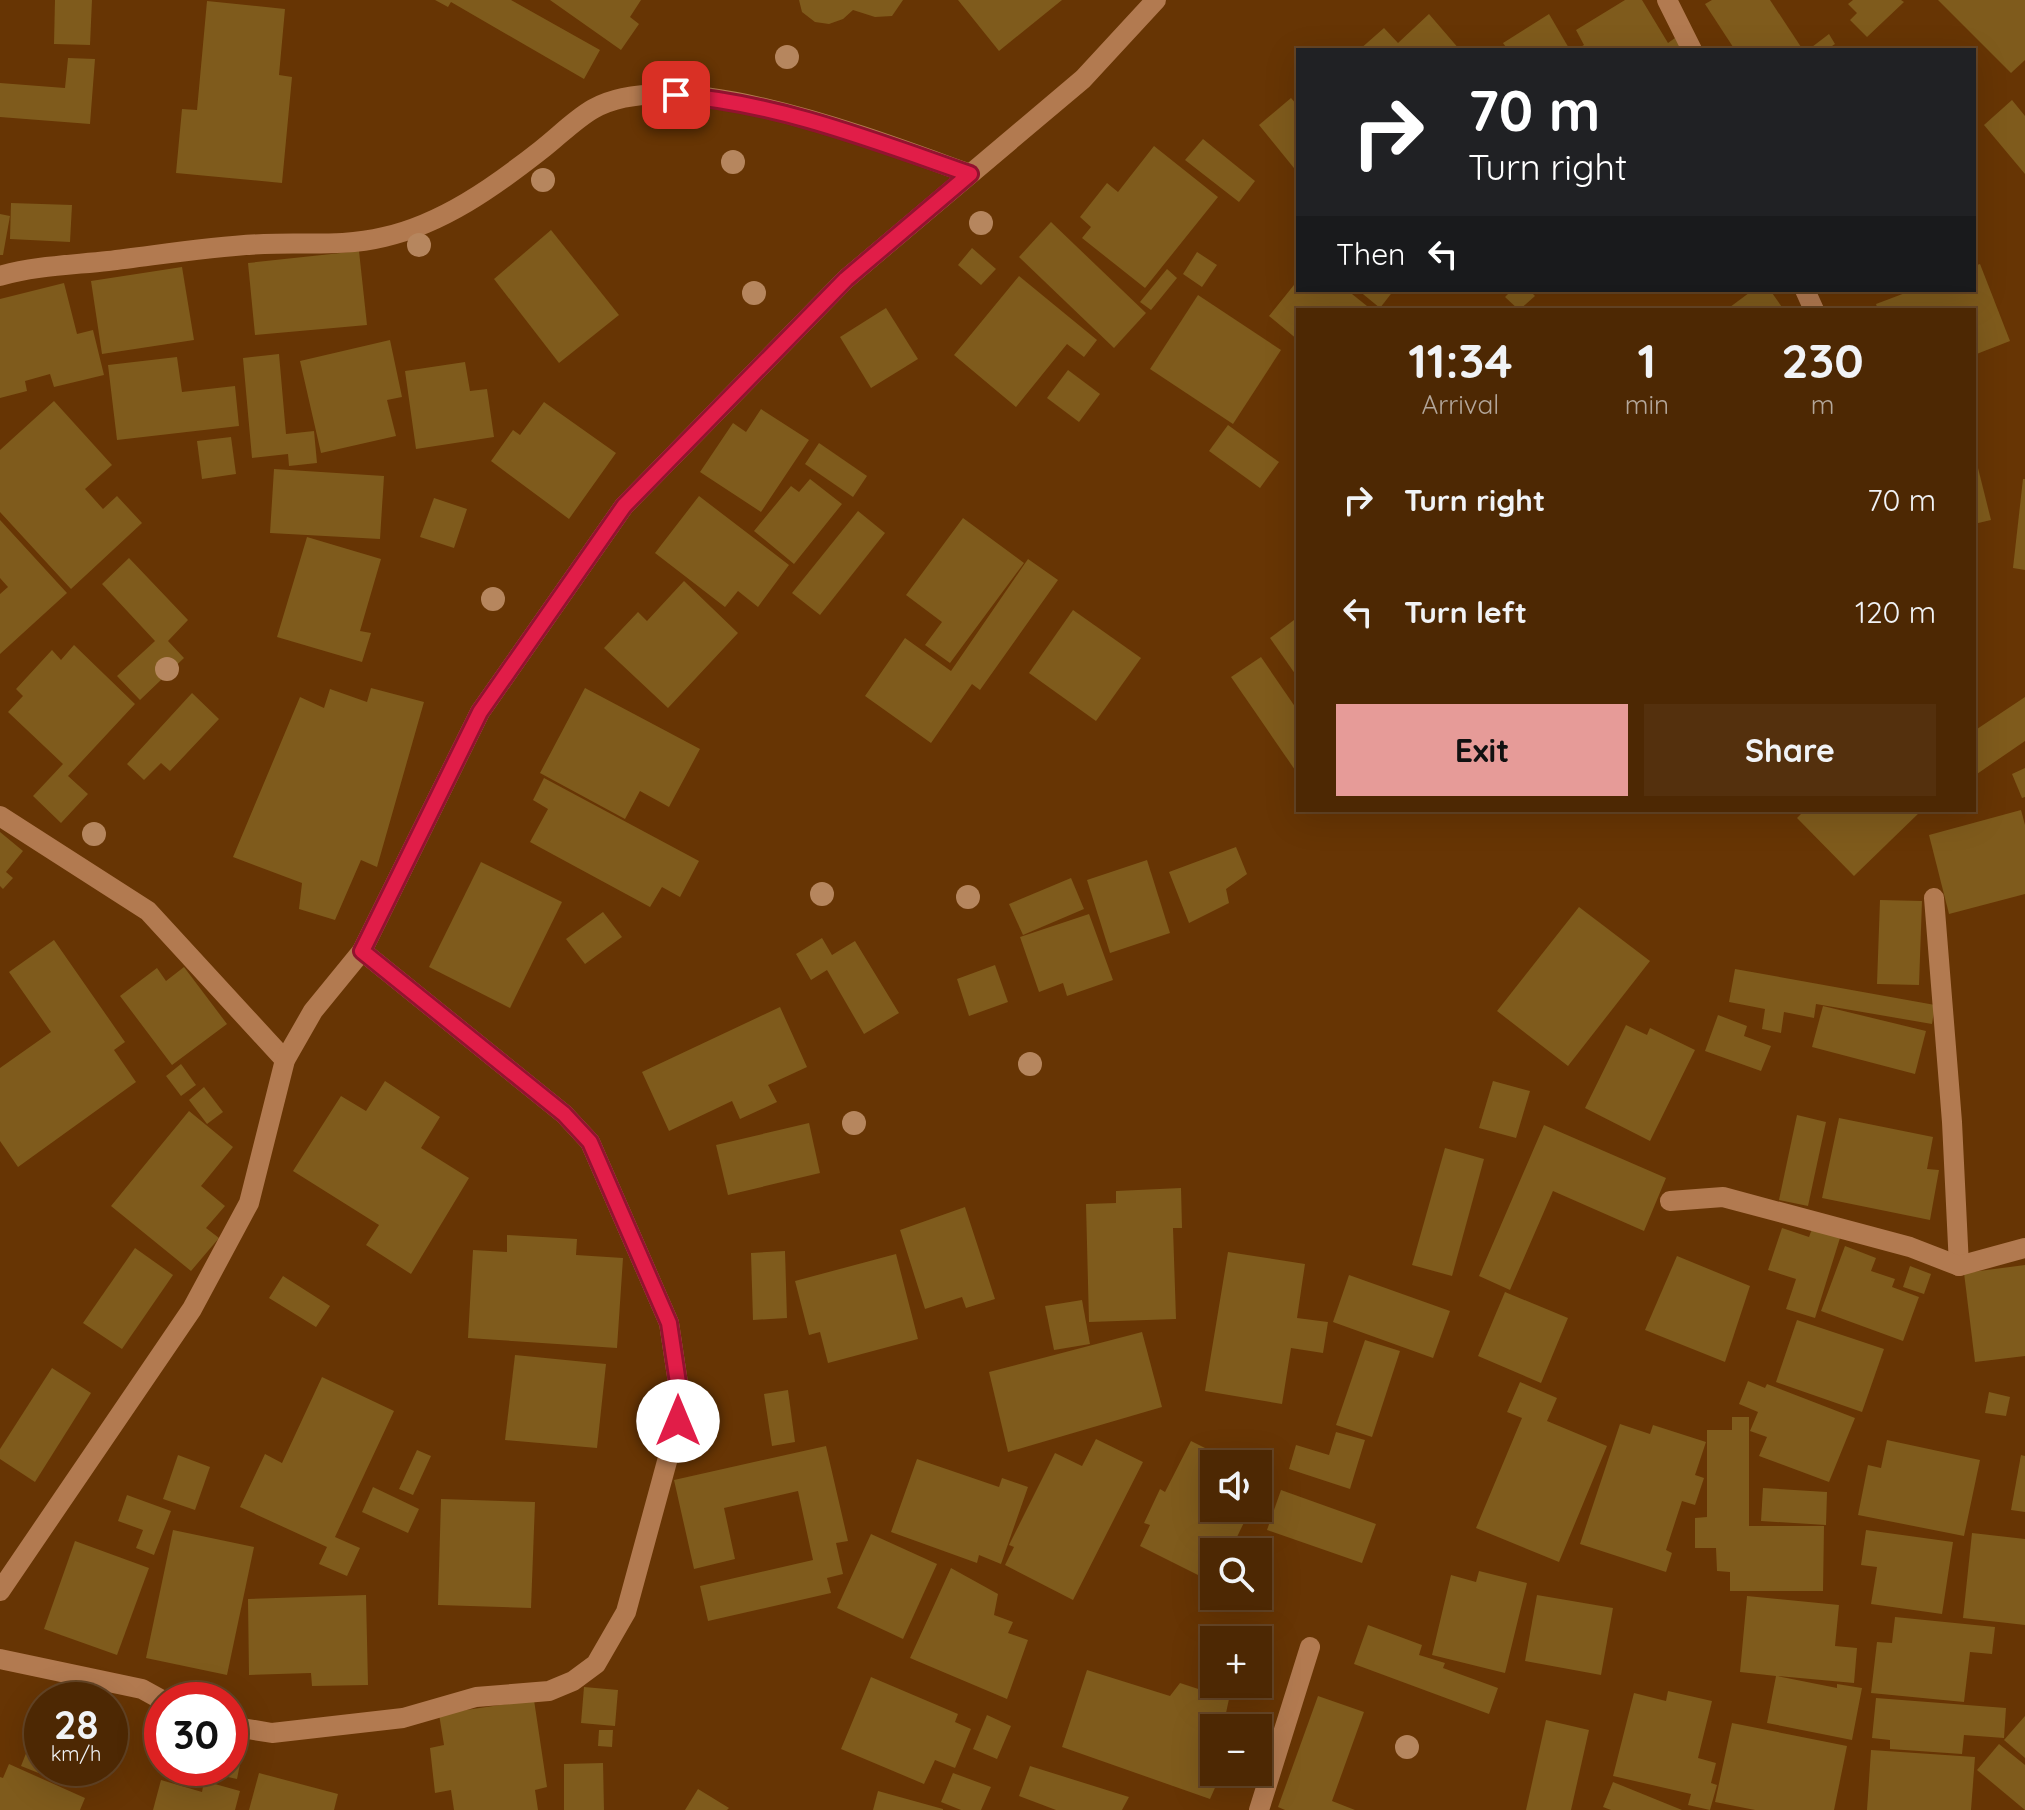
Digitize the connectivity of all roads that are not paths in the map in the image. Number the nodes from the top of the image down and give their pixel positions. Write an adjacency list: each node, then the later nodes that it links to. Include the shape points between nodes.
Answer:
1 (1156, 0): 4 (street, via 1083,79)
2 (1667, 0): 3 (street)
3 (1691, 48)
4 (970, 174): 5 (street, via 852,132 738,103 652,93 621,97 592,109 477,197 387,237 346,245 263,244); 8 (street, via 846,279 624,506 480,712)
5 (0, 276)
6 (0, 816): 9 (street, via 148,911)
7 (1934, 898): 12 (street)
8 (362, 951): 9 (street, via 313,1011); 17 (street, via 564,1114 590,1142 669,1323 678,1421 626,1612 596,1664 573,1681 549,1691 476,1697 403,1718 272,1733)
9 (285, 1060): 13 (street, via 249,1203 192,1309)
10 (1670, 1201): 12 (street, via 1723,1197 1910,1247)
11 (2025, 1248): 12 (street)
12 (1959, 1266)
13 (0, 1591)
14 (1310, 1647): 18 (street)
15 (0, 1659): 16 (street)
16 (144, 1690)
17 (248, 1729)
18 (1259, 1810)

